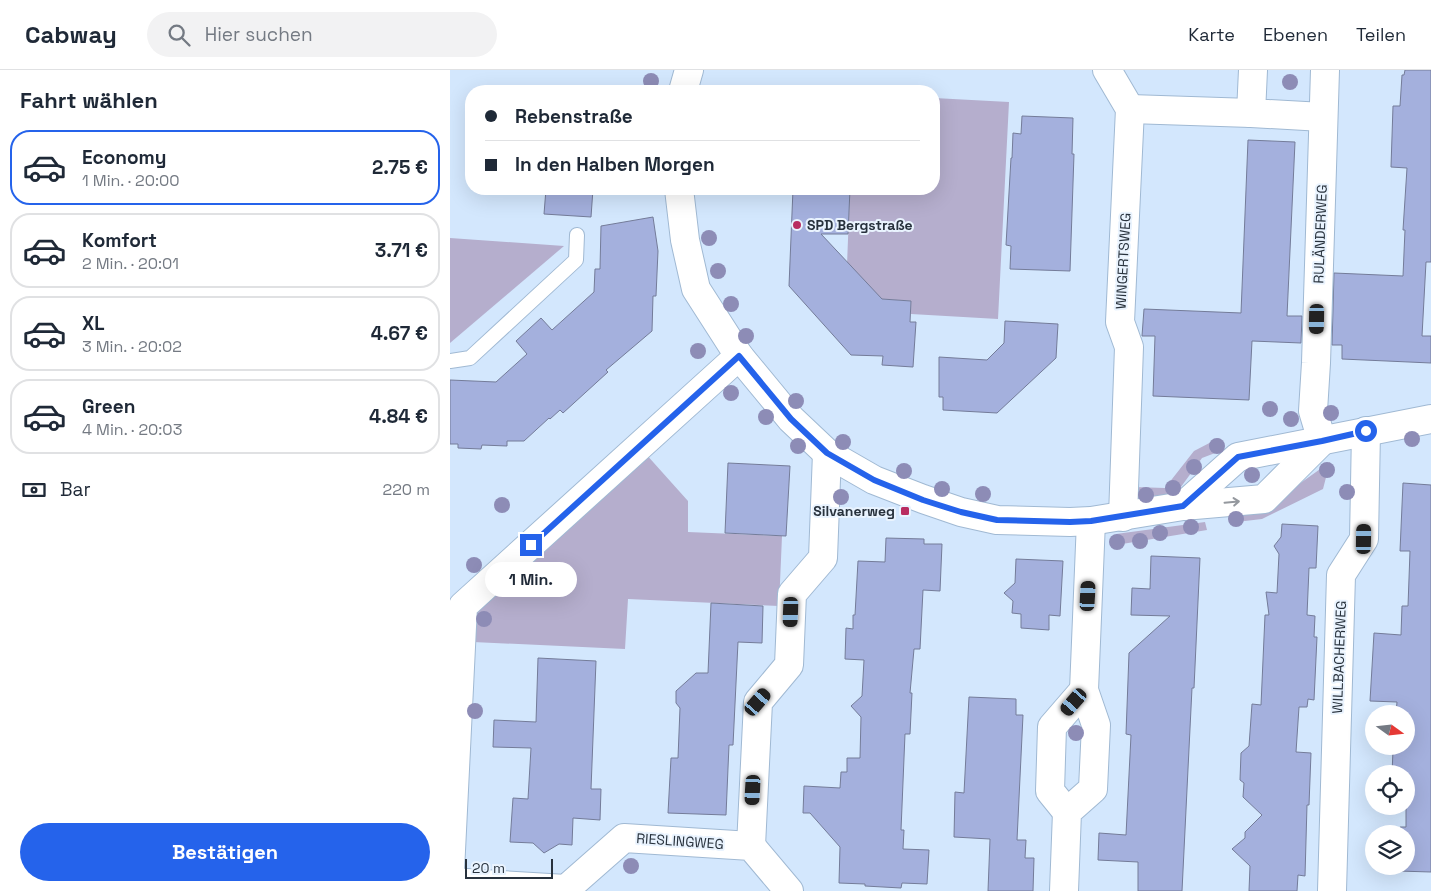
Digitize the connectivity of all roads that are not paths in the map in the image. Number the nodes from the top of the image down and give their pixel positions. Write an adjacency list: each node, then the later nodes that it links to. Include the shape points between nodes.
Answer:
1 (689, 70): 5 (street)
2 (1107, 70): 6 (street)
3 (1253, 70): 7 (street)
4 (1325, 70): 8 (street, RULÄNDERWEG)
5 (685, 85)
6 (1130, 109): 7 (street); 18 (street, WINGERTSWEG, via 1120,322 1129,347)
7 (1252, 113): 8 (street)
8 (1323, 117): 15 (street, RULÄNDERWEG, via 1313,411)
9 (680, 195): 11 (street, via 696,289)
10 (577, 235): 12 (lane, via 576,260 470,358)
11 (739, 356): 16 (street, via 791,419); 23 (street, via 463,606)
12 (450, 361)
13 (1431, 419): 14 (street)
14 (1366, 431): 15 (street); 27 (street, WILLBACHERWEG, via 1364,539 1341,576)
15 (1322, 441): 17 (street, via 1238,457); 17 (street, one-way to 15, via 1264,499)
16 (827, 453): 19 (street, via 874,480 961,512 997,520); 22 (street, via 823,558 792,594 789,665 758,702)
17 (1183, 506): 18 (street)
18 (1123, 517): 19 (street)
19 (1091, 521): 20 (street)
20 (1084, 690): 21 (street, via 1096,725 1093,789); 21 (street, via 1052,727 1050,791)
21 (1067, 812): 26 (street)
22 (751, 846): 24 (street, RIESLINGWEG, via 624,838 566,889); 25 (street)
23 (450, 871)
24 (450, 882)
25 (790, 891)
26 (1064, 891)
27 (1332, 891)

